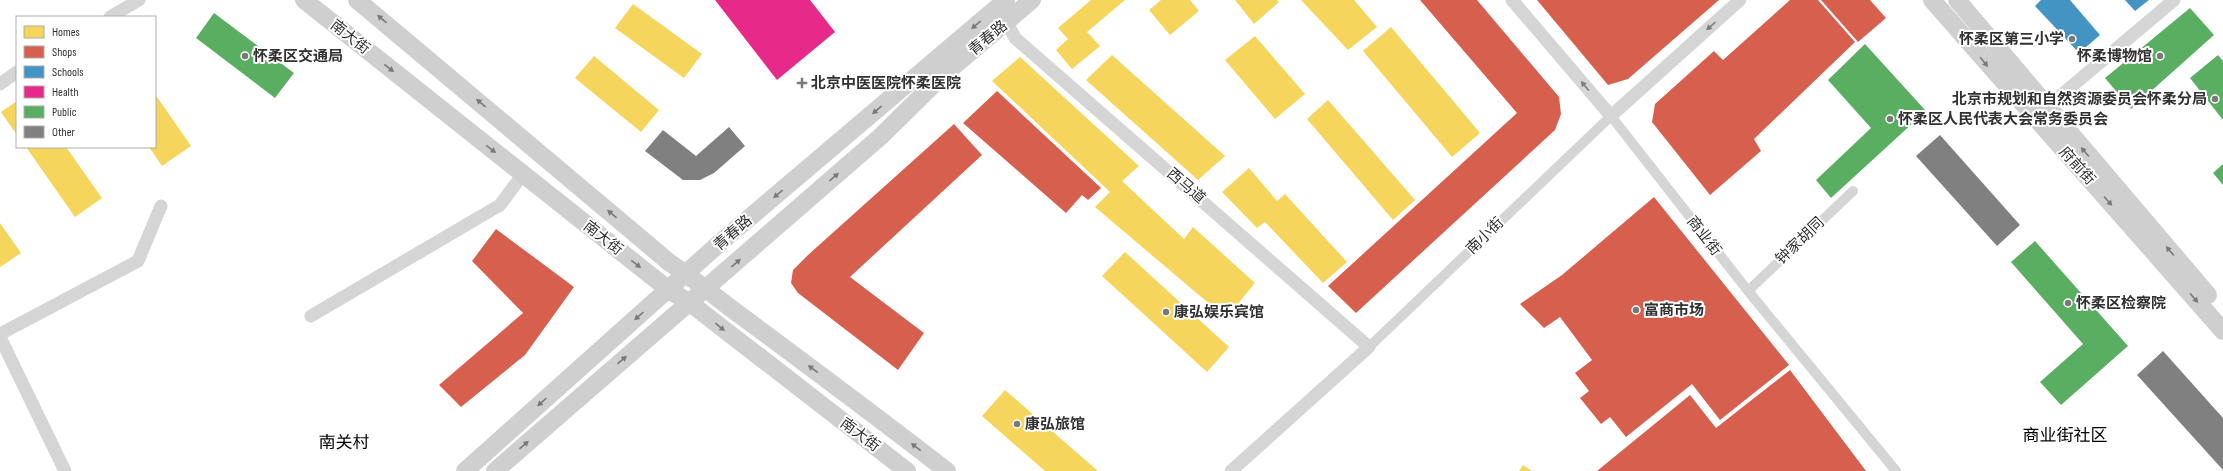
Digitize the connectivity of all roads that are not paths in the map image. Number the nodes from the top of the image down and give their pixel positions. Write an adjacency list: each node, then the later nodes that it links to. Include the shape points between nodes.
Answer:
1 (139, 0): 11 (street)
2 (304, 0): 17 (main road, 南大街, one-way to 17)
3 (357, 0): 20 (main road, 南大街, one-way to 3)
4 (1006, 0): 20 (main road, 青春路, one-way to 20)
5 (1032, 0): 12 (main road, 青春路)
6 (1512, 0): 16 (street, 商业街, one-way to 6)
7 (1740, 0): 16 (street, 南小街, one-way to 16)
8 (1932, 0): 27 (main road, 府前街, one-way to 27)
9 (1956, 0): 15 (main road, 府前街)
10 (2174, 0): 15 (street)
11 (112, 16)
12 (1007, 22): 21 (main road, 青春路, one-way to 12, via 880,137 941,77); 30 (street, 西马道, via 1015,38)
13 (16, 73): 14 (street)
14 (0, 84)
15 (2046, 108): 25 (main road, 府前街, one-way to 15)
16 (1611, 116): 23 (street, 商业街); 30 (street, 南小街)
17 (523, 174): 22 (main road, 南大街, one-way to 22); 26 (street, via 500,205)
18 (1853, 191): 23 (street, 钟家胡同)
19 (161, 206): 28 (street, via 138,261)
20 (686, 274): 21 (main road, 南大街); 22 (main road, 青春路)
21 (707, 288): 24 (main road, 青春路); 35 (main road, 南大街, one-way to 21)
22 (669, 290): 24 (main road, 南大街); 32 (main road, 青春路, one-way to 32)
23 (1748, 291): 37 (street, 商业街)
24 (690, 303): 33 (main road, 青春路, one-way to 24); 34 (main road, 南大街, one-way to 34)
25 (2223, 312)
26 (311, 316)
27 (2223, 331)
28 (0, 334)
29 (0, 337): 31 (street)
30 (1369, 347): 36 (street, 南小街)
31 (65, 471)
32 (464, 471)
33 (495, 471)
34 (907, 471)
35 (947, 471)
36 (1231, 471)
37 (1896, 471)

